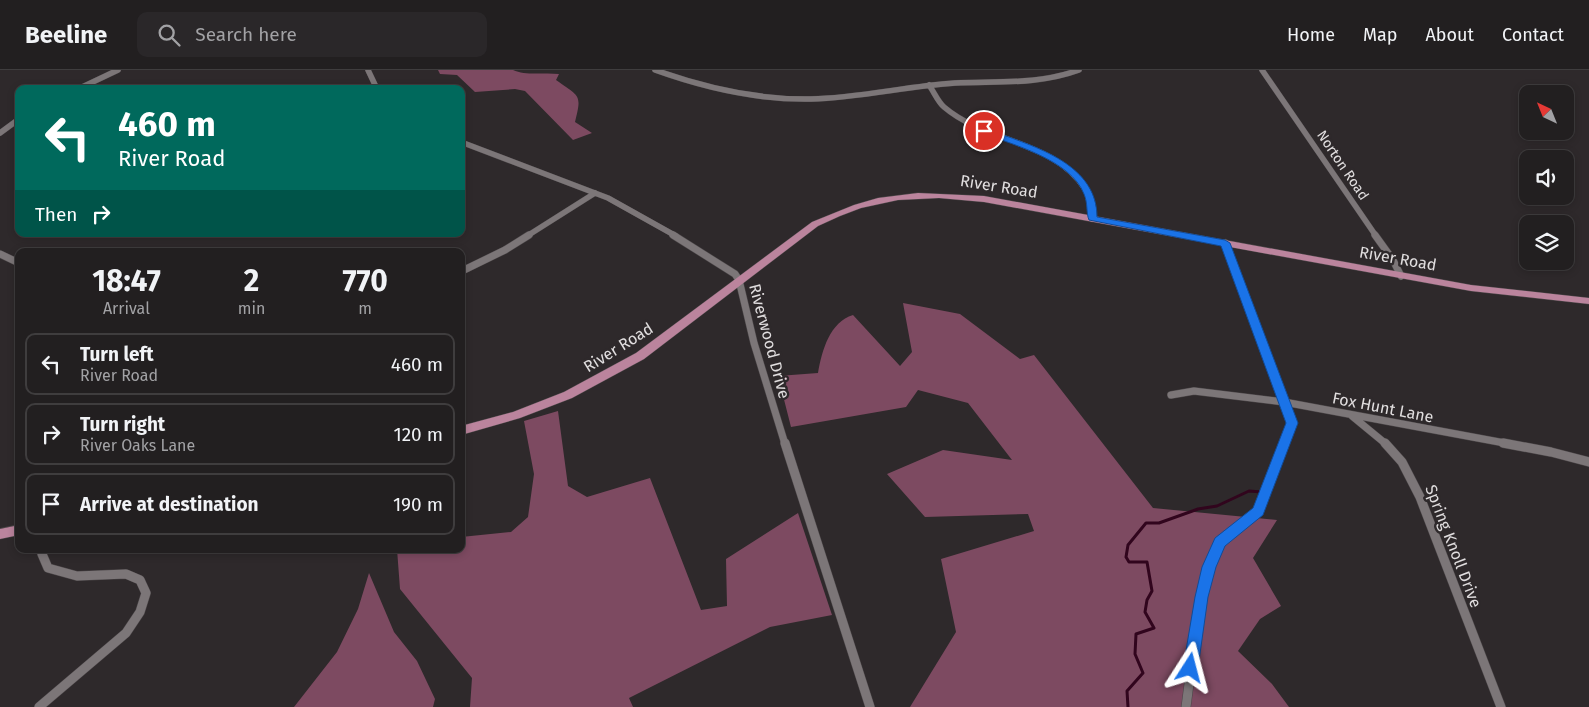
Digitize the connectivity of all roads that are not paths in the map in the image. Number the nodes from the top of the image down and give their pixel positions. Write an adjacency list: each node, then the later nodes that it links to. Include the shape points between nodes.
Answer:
1 (118, 70): 6 (street)
2 (368, 70): 7 (street)
3 (655, 70): 8 (street, via 712,86 774,98 811,99)
4 (1079, 70): 8 (street, via 1040,80)
5 (1262, 70): 18 (street, Norton Road)
6 (86, 85)
7 (374, 85)
8 (929, 85): 13 (street, via 932,94 957,117 1036,151 1077,176 1089,194)
9 (15, 122): 10 (street)
10 (0, 133)
11 (465, 144): 12 (street, Riverwood Drive)
12 (595, 193): 17 (street, via 505,250); 19 (street, Riverwood Drive, via 692,246 735,274)
13 (1092, 218): 14 (main road, River Road); 19 (main road, River Road, via 944,194 881,199 815,224)
14 (1225, 243): 18 (main road, River Road); 22 (street)
15 (0, 254): 16 (street)
16 (15, 261)
17 (465, 270)
18 (1401, 276): 20 (main road, River Road)
19 (739, 280): 24 (main road, River Road, via 640,356 604,377 516,415); 30 (street, Riverwood Drive, via 769,394)
20 (1589, 301)
21 (1171, 394): 22 (street, Fox Hunt Lane, via 1194,391)
22 (1284, 402): 23 (street, Fox Hunt Lane); 31 (street, via 1292,423 1258,511 1220,542 1209,567 1200,606)
23 (1352, 416): 25 (street, Fox Hunt Lane); 32 (street, Spring Knoll Drive, via 1386,444 1407,470)
24 (465, 430)
25 (1589, 462)
26 (15, 531): 27 (main road)
27 (0, 534)
28 (42, 553): 29 (street, via 48,568 77,576 126,574 140,580 146,593 140,612 126,633)
29 (40, 707)
30 (870, 707)
31 (1186, 707)
32 (1501, 707)

